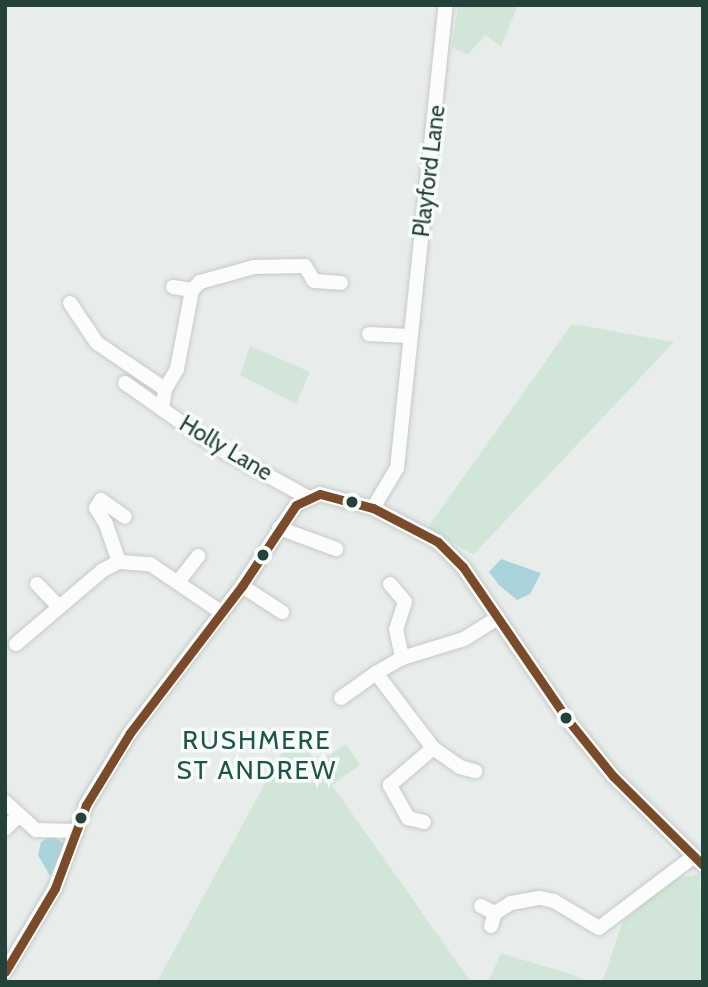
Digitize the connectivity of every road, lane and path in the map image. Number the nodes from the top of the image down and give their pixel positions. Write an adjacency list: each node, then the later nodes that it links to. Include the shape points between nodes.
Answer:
1 (446, 5): 7 (street, Playford Lane)
2 (341, 283): 4 (street, via 314,281 305,266 254,267 209,276)
3 (173, 287): 4 (street)
4 (192, 290): 9 (street, Holly Lane, via 177,369)
5 (70, 303): 9 (street, Holly Lane, via 97,342)
6 (369, 334): 7 (street)
7 (409, 336): 12 (street, Playford Lane, via 397,468)
8 (125, 383): 10 (street)
9 (165, 389): 10 (street, Holly Lane)
10 (162, 409): 11 (street, Holly Lane, via 216,447)
11 (307, 498): 12 (street, via 320,494); 14 (street)
12 (373, 508): 25 (street, via 439,542 463,567)
13 (125, 517): 17 (street, via 101,499 96,508)
14 (279, 528): 15 (street); 21 (street)
15 (336, 549)
16 (198, 556): 18 (street)
17 (119, 562): 18 (street, via 150,564); 22 (street)
18 (178, 582): 23 (street)
19 (37, 584): 22 (street)
20 (390, 584): 27 (street, via 405,602 396,629)
21 (242, 586): 23 (street); 24 (street)
22 (58, 606): 26 (street, via 18,647)
23 (221, 612): 36 (street, via 130,733 86,805)
24 (282, 613)
25 (498, 618): 27 (street, via 446,648); 37 (street, via 566,719 613,776)
26 (5, 632)
27 (402, 658): 28 (street)
28 (376, 673): 29 (street); 30 (street)
29 (337, 701)
30 (433, 748): 31 (street, via 460,767); 34 (street, via 390,785 408,818)
31 (475, 771)
32 (5, 802): 33 (street)
33 (18, 816): 35 (street); 36 (street, via 48,834)
34 (424, 822)
35 (5, 829)
36 (77, 831): 39 (street, via 55,888)
37 (698, 861): 38 (street, via 599,928 565,906 540,898 511,903 493,920)
38 (481, 905)
39 (5, 971)

